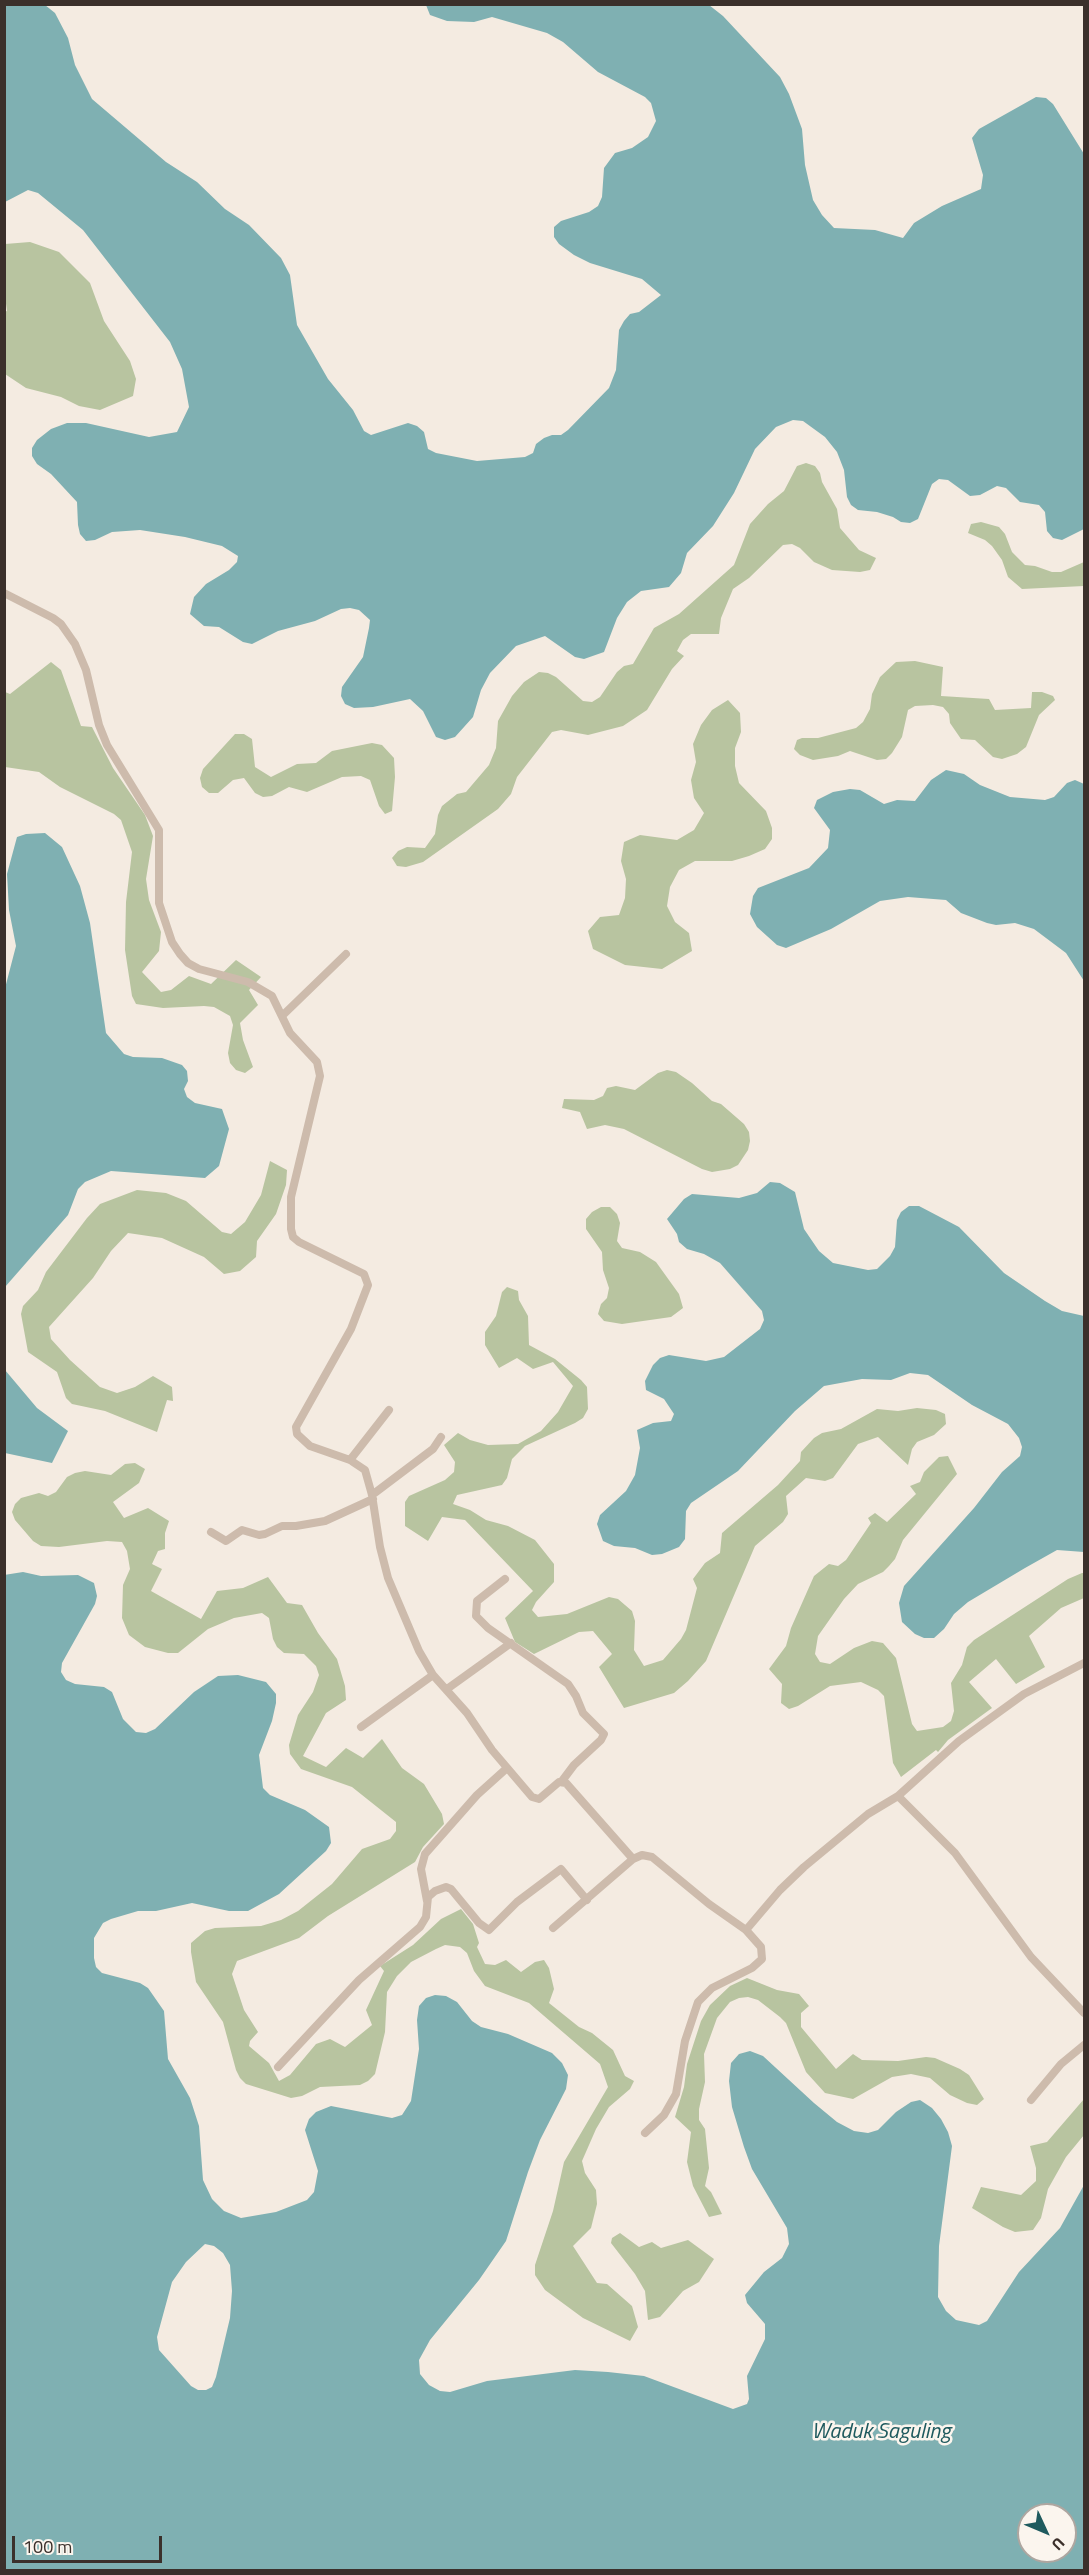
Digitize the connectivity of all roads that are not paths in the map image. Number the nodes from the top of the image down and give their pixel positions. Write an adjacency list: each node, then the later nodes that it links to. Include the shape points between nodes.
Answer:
1 (4, 593): 3 (street, via 53,618 75,644 107,745 159,830 159,903 172,942 188,963 199,969 259,987 272,996)
2 (346, 954): 3 (street)
3 (282, 1016): 6 (street, via 290,1033 316,1062 320,1076 291,1197 293,1237 364,1274 368,1285 351,1329 296,1432 310,1446)
4 (389, 1410): 6 (street)
5 (441, 1437): 7 (street, via 434,1449)
6 (350, 1460): 7 (street, via 365,1470)
7 (373, 1497): 8 (street, via 325,1521 282,1526 265,1534 242,1530 226,1542); 12 (street, via 388,1578)
8 (211, 1532)
9 (505, 1579): 10 (street, via 477,1601 475,1611 482,1623)
10 (510, 1643): 13 (street); 16 (street, via 568,1684 583,1713 604,1734)
11 (1084, 1663): 17 (street, via 1002,1709)
12 (433, 1675): 13 (street); 14 (street)
13 (447, 1689): 15 (street)
14 (361, 1727)
15 (507, 1768): 16 (street, via 537,1799); 20 (street, via 477,1795 425,1854 421,1869)
16 (562, 1781): 18 (street)
17 (897, 1796): 22 (street, via 868,1814 804,1867); 23 (street, via 955,1853 1031,1957)
18 (633, 1859): 19 (street); 22 (street, via 642,1855 652,1857)
19 (587, 1900): 20 (street, via 561,1869 517,1902 489,1930 451,1889 435,1891); 21 (street)
20 (427, 1902): 25 (street, via 426,1917 420,1927 359,1980)
21 (553, 1928)
22 (746, 1930): 27 (street, via 761,1947 762,1959 712,1988 698,2002 685,2040 676,2094 664,2115)
23 (1084, 2013)
24 (1084, 2045): 26 (street, via 1060,2064)
25 (278, 2067)
26 (1031, 2100)
27 (645, 2133)

